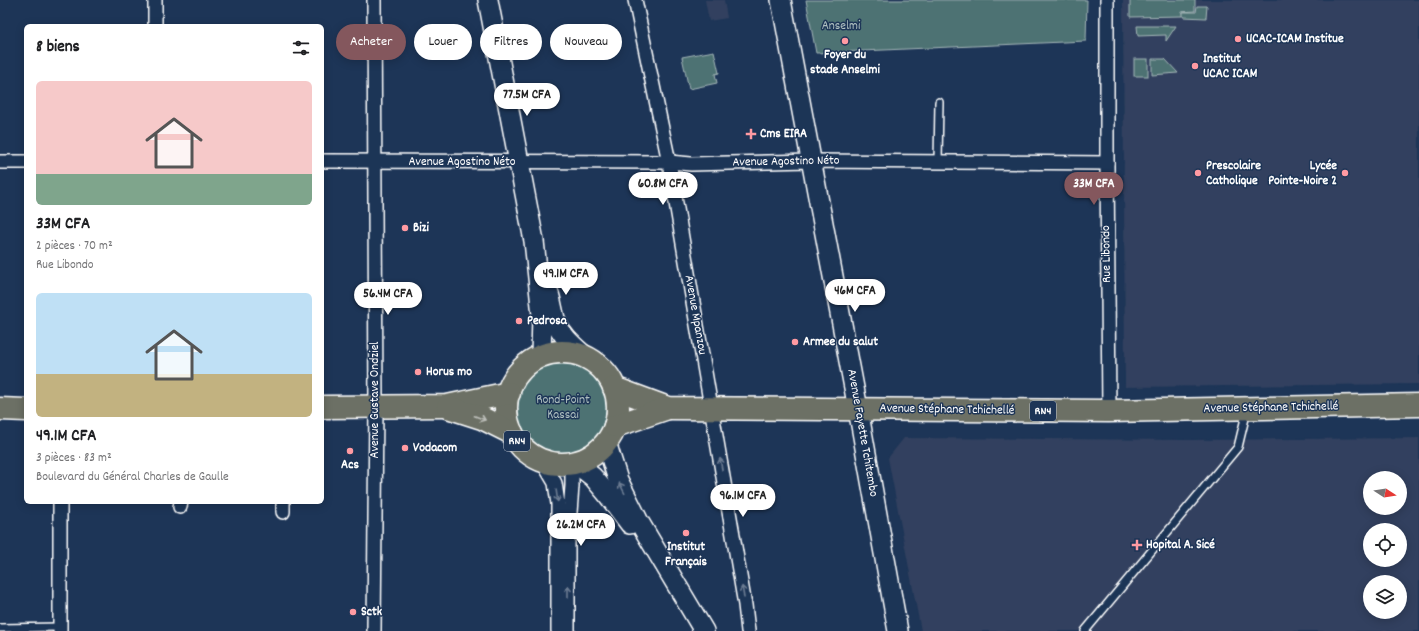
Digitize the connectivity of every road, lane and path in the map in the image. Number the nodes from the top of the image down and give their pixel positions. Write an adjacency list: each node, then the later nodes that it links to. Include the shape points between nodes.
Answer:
1 (155, 0): 7 (street)
2 (374, 0): 10 (street, Avenue Gustave Ondziel)
3 (488, 0): 14 (main road)
4 (636, 0): 15 (street, Avenue Mpanzou)
5 (781, 0): 11 (main road, Avenue Fayette Tchitembo)
6 (1107, 0): 17 (street, Rue Libondo)
7 (155, 24)
8 (939, 102): 16 (lane)
9 (324, 161): 10 (street, Avenue Agostino Néto)
10 (375, 161): 14 (street, Avenue Agostino Néto); 24 (street, Avenue Gustave Ondziel)
11 (811, 161): 15 (street, Avenue Agostino Néto, via 691,164); 16 (street, Avenue Agostino Néto); 31 (main road, Avenue Fayette Tchitembo)
12 (0, 162): 13 (street)
13 (24, 162)
14 (520, 162): 15 (street, Avenue Agostino Néto); 18 (main road)
15 (668, 162): 28 (street, Avenue Mpanzou)
16 (938, 162): 17 (street, Avenue Agostino Néto)
17 (1107, 164): 33 (street, Rue Libondo)
18 (534, 241): 19 (main road, via 542,315); 20 (main road, via 556,321 561,332)
19 (541, 356): 20 (highway, RN4, via 572,353); 22 (highway, RN4, via 521,371)
20 (587, 358): 21 (highway, RN4, via 608,375)
21 (614, 388): 27 (highway, Avenue Stéphane Tchichellé / RN4); 35 (highway, RN4, via 618,400 618,414)
22 (509, 393): 25 (highway, RN4); 34 (highway, RN4, via 507,413)
23 (1419, 405): 29 (highway, Avenue Stéphane Tchichellé / RN4)
24 (376, 406): 25 (highway, RN4); 26 (highway, RN4); 41 (street, Avenue Gustave Ondziel)
25 (447, 406): 34 (highway, RN4, one-way to 34, via 482,418)
26 (324, 407)
27 (668, 408): 28 (highway, Avenue Stéphane Tchichellé / RN4); 35 (highway, Avenue Stéphane Tchichellé / RN4)
28 (711, 408): 31 (highway, Avenue Stéphane Tchichellé / RN4); 46 (street, Avenue Mpanzou, one-way to 28)
29 (1248, 408): 33 (highway, Avenue Stéphane Tchichellé / RN4); 48 (lane, via 1238,447)
30 (0, 409): 32 (highway)
31 (858, 409): 33 (highway, Avenue Stéphane Tchichellé / RN4); 47 (main road, Avenue Fayette Tchitembo)
32 (24, 410)
33 (1109, 411)
34 (512, 433): 36 (highway, RN4, via 520,445)
35 (611, 434): 37 (highway, RN4, via 593,455); 45 (main road, one-way to 35, via 634,513 618,480)
36 (542, 461): 37 (highway, RN4, via 557,464); 42 (street, one-way to 42, via 555,483 558,504)
37 (574, 463): 43 (street, one-way to 37, via 568,539); 44 (main road, via 598,483 634,529)
38 (60, 504): 40 (street)
39 (0, 628): 40 (lane)
40 (60, 629)
41 (374, 631)
42 (558, 631)
43 (568, 631)
44 (693, 631)
45 (704, 631)
46 (748, 631)
47 (898, 631)
48 (1085, 631)

